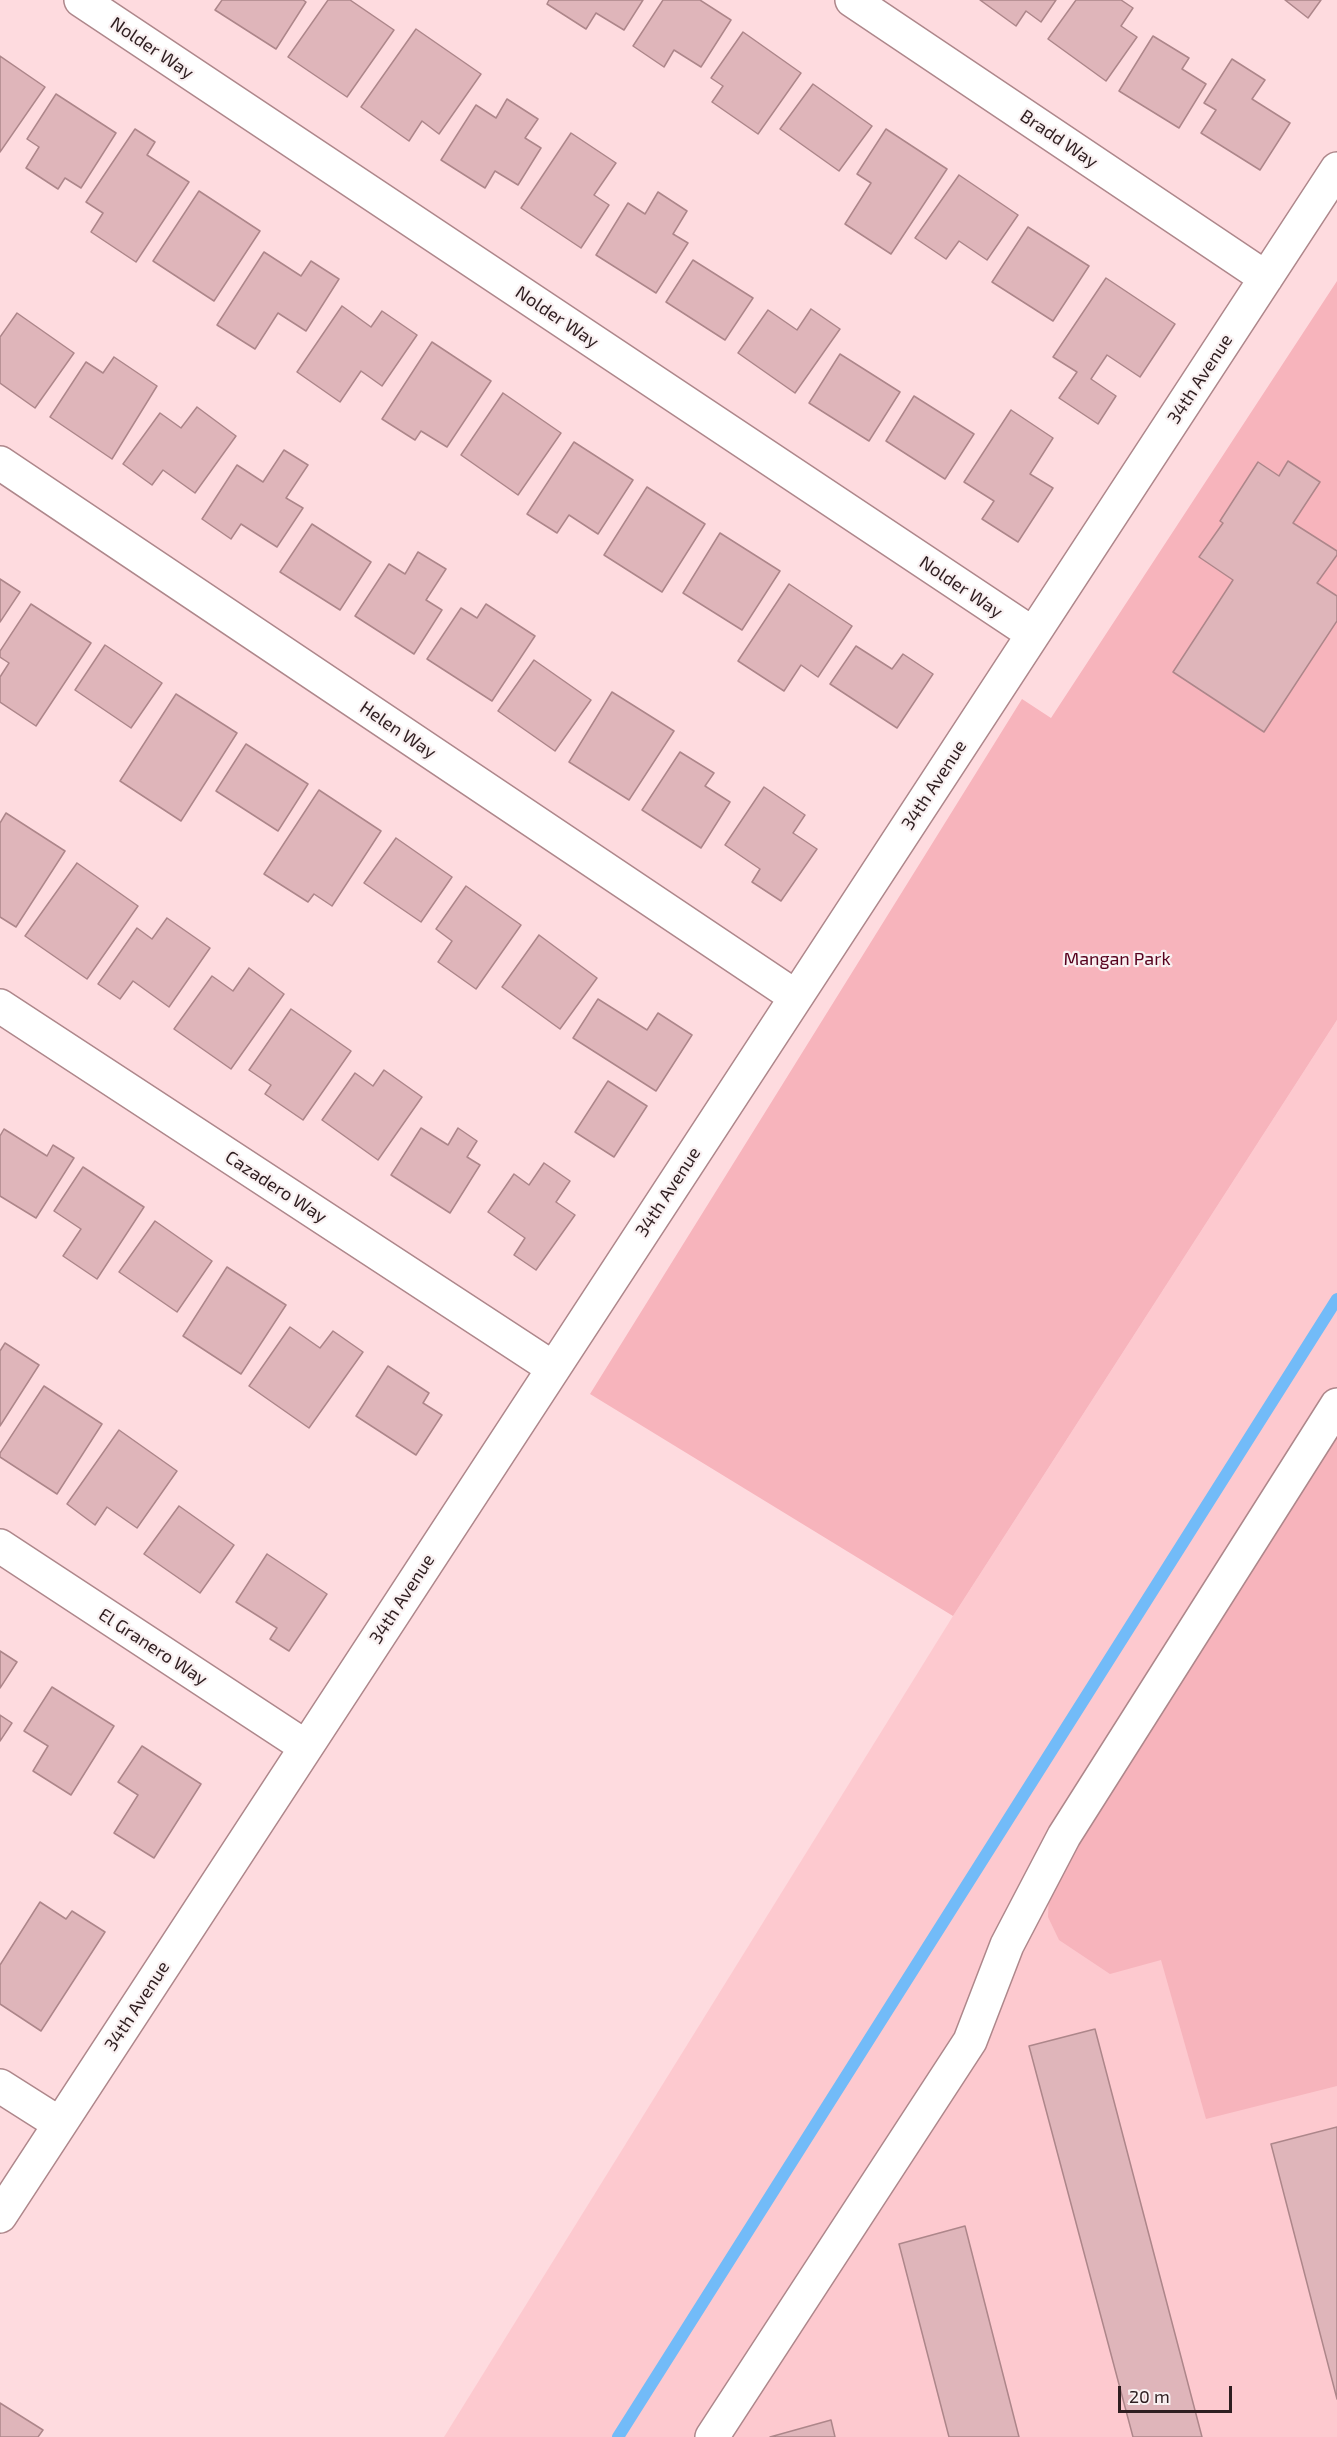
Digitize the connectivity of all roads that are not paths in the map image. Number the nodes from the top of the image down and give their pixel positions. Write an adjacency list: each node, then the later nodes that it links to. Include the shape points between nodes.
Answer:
1 (81, 0): 6 (street, Nolder Way)
2 (852, 0): 4 (street, Bradd Way)
3 (1337, 169): 4 (street, 34th Avenue)
4 (1266, 278): 6 (street, 34th Avenue)
5 (0, 462): 7 (street, Helen Way)
6 (1033, 634): 7 (street, 34th Avenue)
7 (796, 997): 9 (street, 34th Avenue)
8 (0, 1006): 9 (street, Cazadero Way)
9 (553, 1368): 12 (street, 34th Avenue)
10 (1337, 1405): 16 (street, via 1064,1836 1006,1945 970,2041)
11 (0, 1546): 12 (street, El Granero Way)
12 (306, 1747): 14 (street, 34th Avenue)
13 (0, 2086): 14 (street)
14 (60, 2124): 15 (street, 34th Avenue)
15 (0, 2216)
16 (712, 2437)

